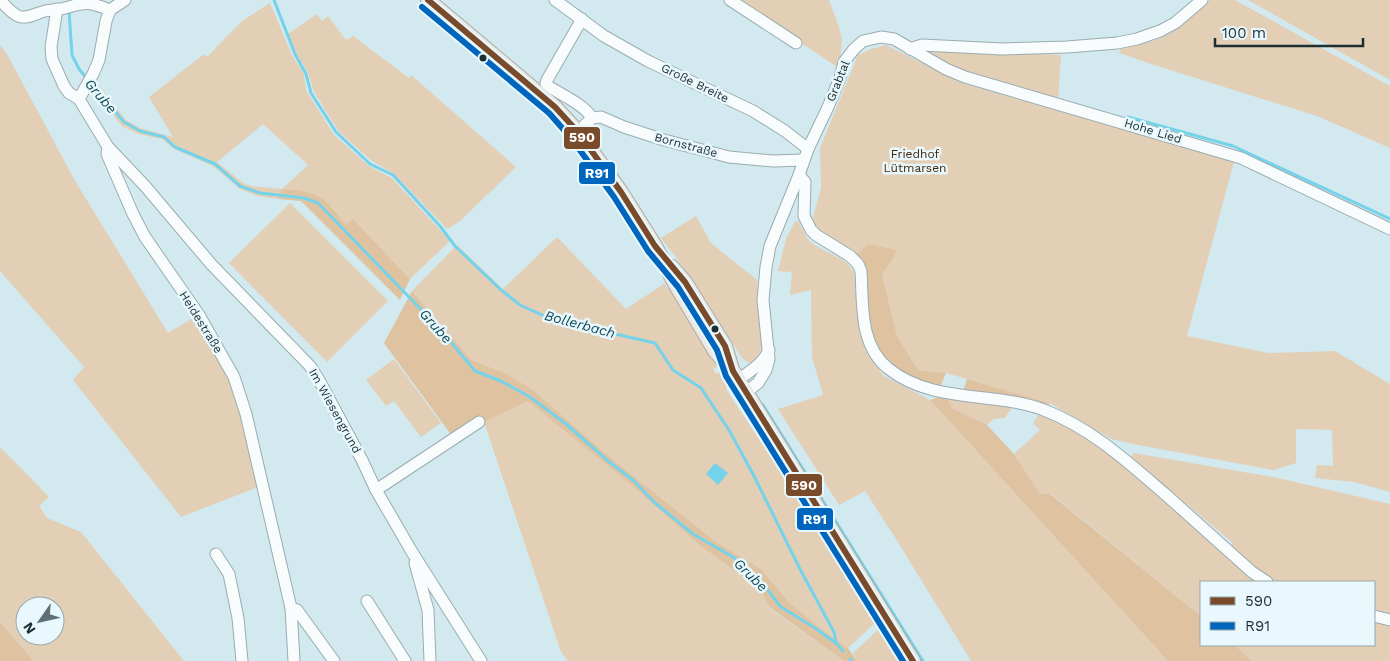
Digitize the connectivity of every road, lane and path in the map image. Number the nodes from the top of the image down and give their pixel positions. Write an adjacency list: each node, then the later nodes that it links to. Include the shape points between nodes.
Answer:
1 (0, 0): 7 (street, via 18,16)
2 (125, 0): 8 (street)
3 (555, 0): 9 (street, Große Breite)
4 (730, 0): 10 (street)
5 (1202, 0): 11 (street, Grabtal, via 1160,31 1117,43 1002,49 922,45)
6 (435, 2): 14 (main road, via 555,107)
7 (60, 9): 8 (street, via 89,2); 12 (street, Heidestraße, via 51,47 52,59 68,93)
8 (110, 10): 12 (street, via 99,60)
9 (582, 19): 13 (street, via 546,83); 16 (street, Große Breite, via 604,36 648,61 753,112)
10 (796, 43)
11 (910, 48): 16 (street, Grabtal, via 894,39 881,37 863,41 854,49 844,62 828,107); 19 (street, Hohe Lied, via 965,78 1241,158)
12 (78, 99): 15 (street, Heidestraße)
13 (592, 118): 14 (street); 17 (street, Bornstraße, via 729,157)
14 (578, 132): 21 (main road, via 655,246 685,282 725,346)
15 (108, 147): 24 (street, Im Wiesengrund, via 211,264 310,366); 29 (street, Heidestraße, via 110,161 132,214 199,315 234,378 246,414)
16 (808, 148): 17 (street, Grabtal)
17 (803, 160): 18 (street, Grabtal)
18 (799, 175): 20 (street, Grabtal, via 770,246 766,267 763,300); 27 (street, via 805,182 804,216 811,230 858,264 866,335 874,352 889,369 917,386 936,392 1022,404 1063,418 1118,453)
19 (1390, 229)
20 (768, 350): 21 (street, via 764,359 750,371); 22 (street, Grabtal, via 766,370 758,384)
21 (735, 375): 22 (main road)
22 (746, 392): 38 (main road)
23 (479, 422): 24 (street)
24 (376, 490): 25 (street, Im Wiesengrund)
25 (412, 552): 36 (street, via 428,610); 37 (street, Im Wiesengrund)
26 (216, 554): 32 (street, via 229,574)
27 (1266, 581)
28 (368, 601): 35 (street)
29 (291, 608): 33 (street, Heidestraße); 34 (street, via 297,610)
30 (1375, 616): 31 (street)
31 (1390, 620)
32 (242, 661)
33 (294, 661)
34 (334, 661)
35 (405, 661)
36 (430, 661)
37 (481, 661)
38 (913, 661)

